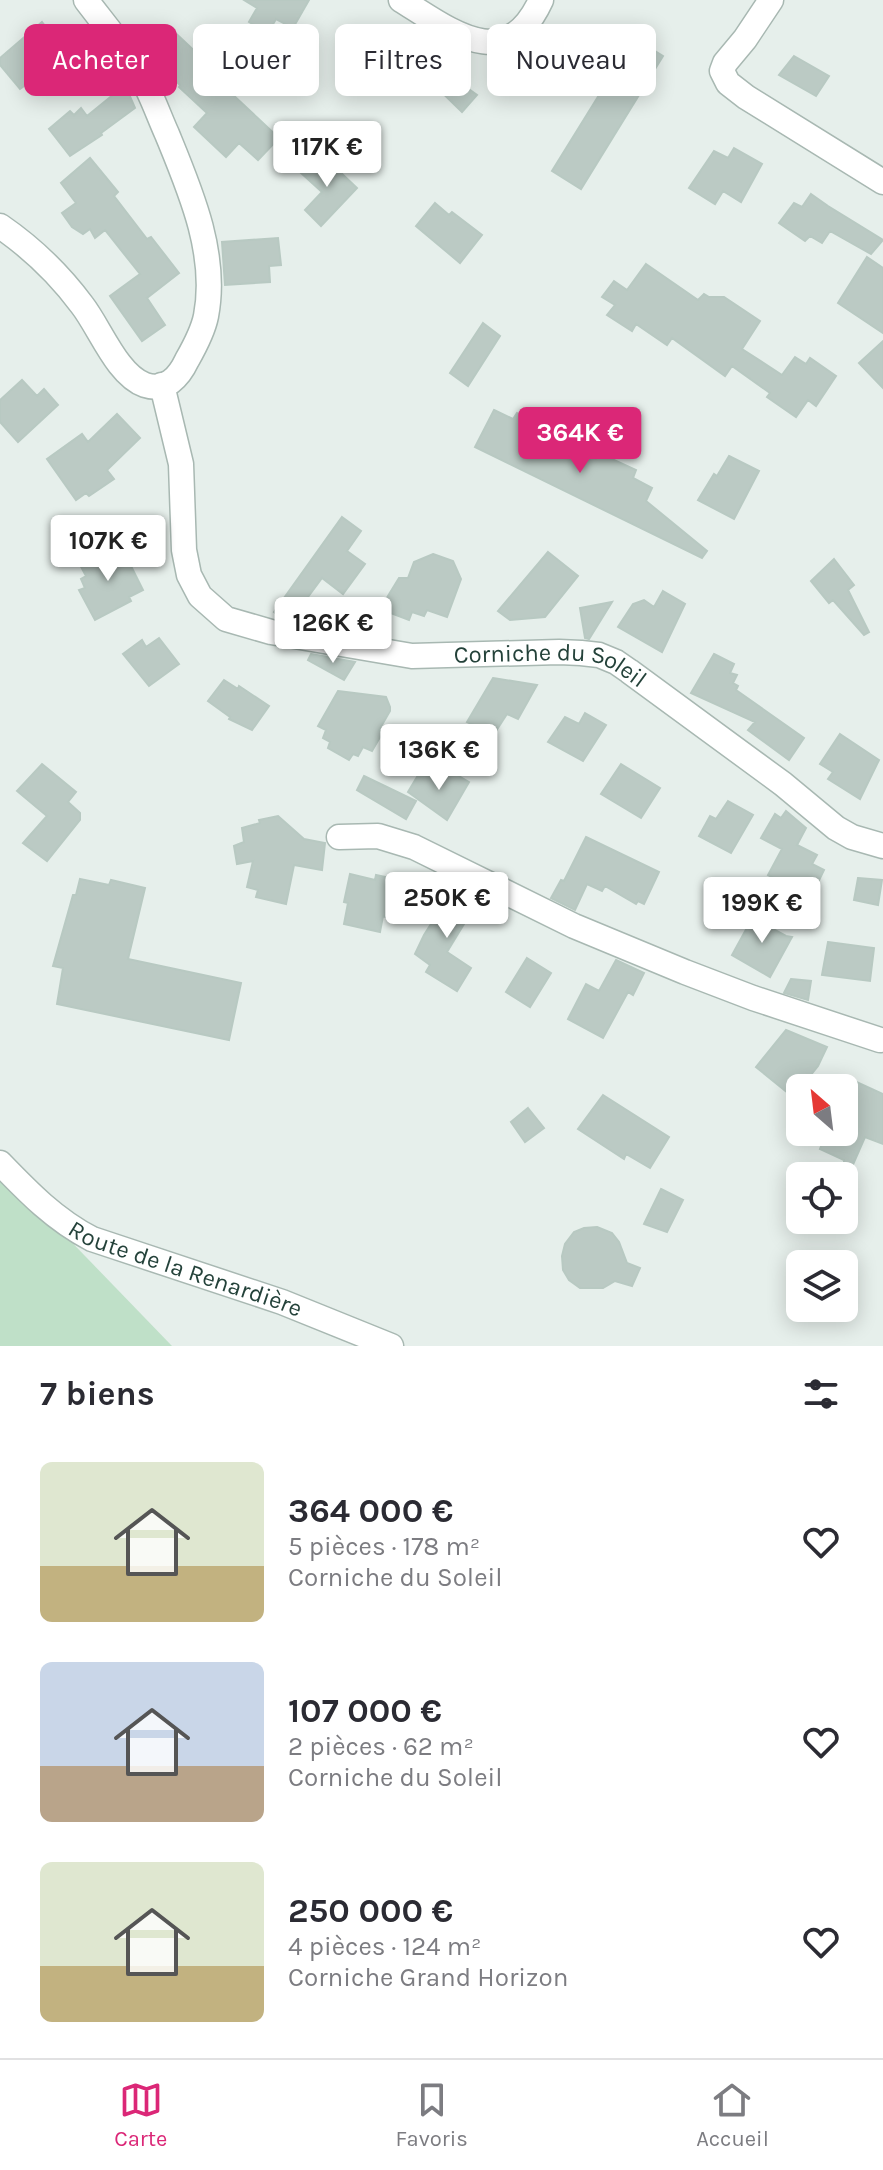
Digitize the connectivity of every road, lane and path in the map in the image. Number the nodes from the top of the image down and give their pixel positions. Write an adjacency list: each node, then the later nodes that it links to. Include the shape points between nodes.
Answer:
1 (86, 0): 7 (street, via 152,97 202,234 206,316 183,369)
2 (401, 0): 3 (street, via 461,35 492,43 528,23)
3 (541, 0)
4 (771, 0): 5 (street, via 725,63 724,77 746,97)
5 (883, 182)
6 (0, 226): 7 (street, via 61,279 126,371 142,384)
7 (162, 385): 9 (street, Corniche du Soleil, via 181,464 189,575 200,596 226,619 412,656 599,655 629,671 836,828)
8 (339, 837): 10 (street, via 378,836 414,847 574,926 753,998)
9 (883, 846)
10 (882, 1041)
11 (0, 1163): 12 (street, Route de la Renardière, via 49,1212 92,1239 282,1302)
12 (391, 1346)

